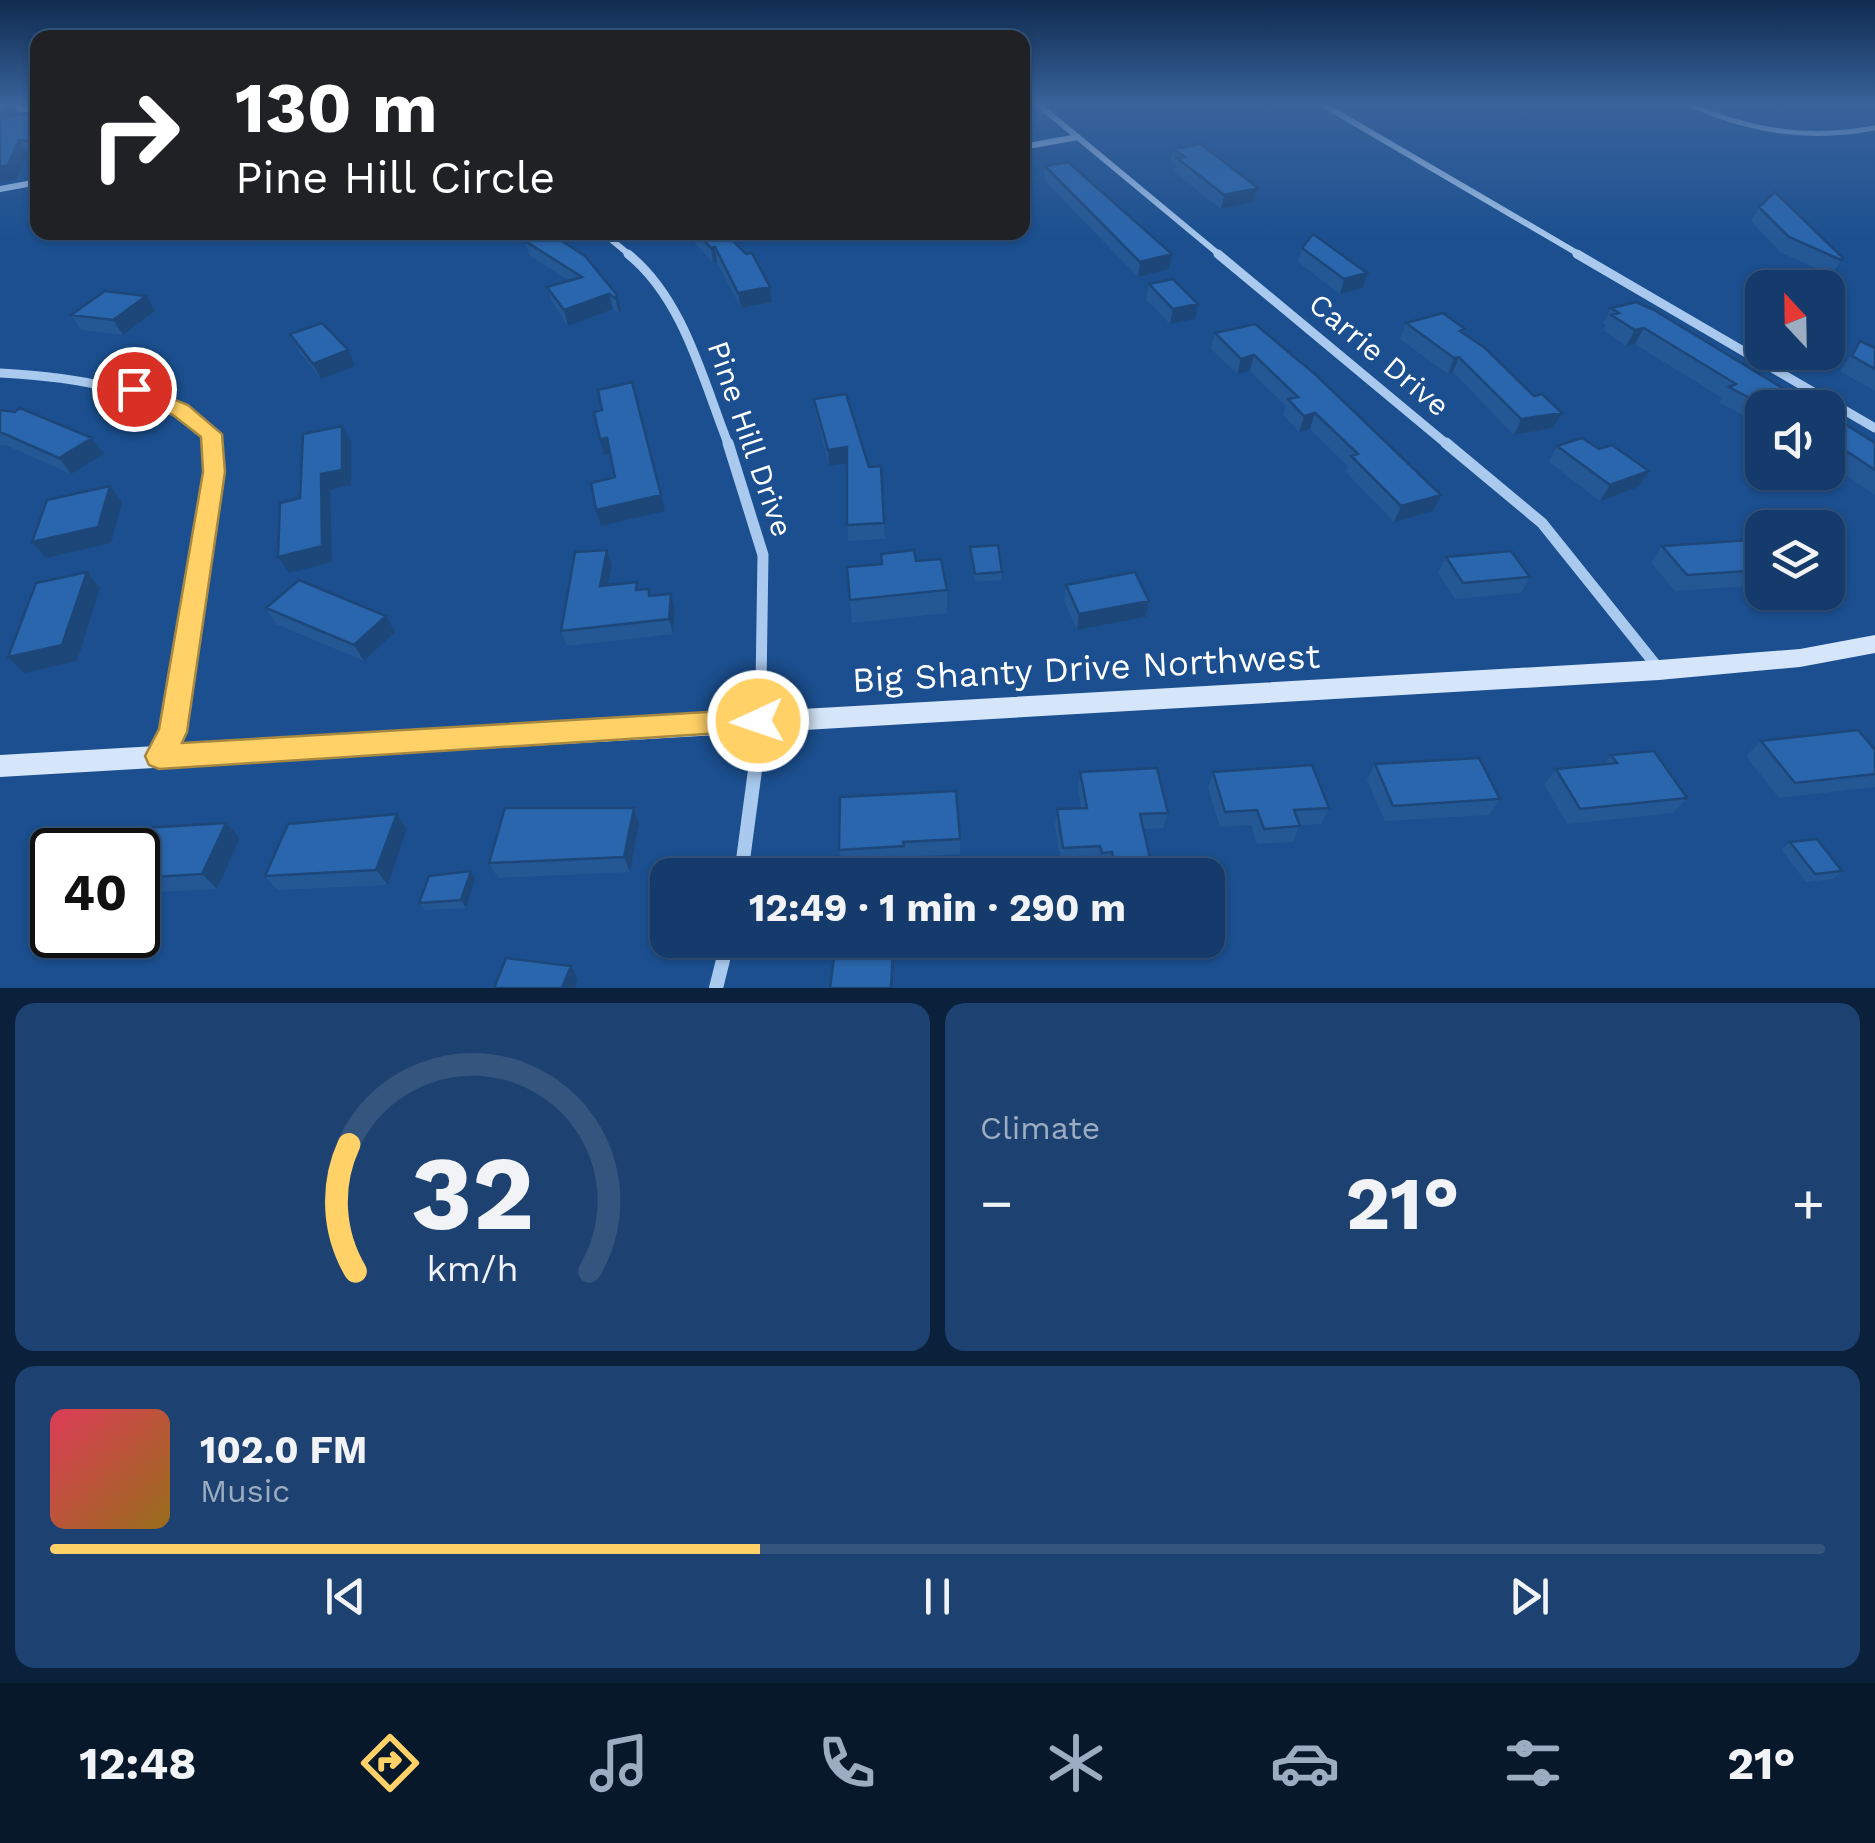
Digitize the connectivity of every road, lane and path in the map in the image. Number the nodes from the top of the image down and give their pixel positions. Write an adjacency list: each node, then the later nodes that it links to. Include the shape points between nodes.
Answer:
1 (1095, 151): 9 (street, Carrie Drive, via 1542,523)
2 (1403, 151): 7 (street)
3 (30, 183): 4 (street)
4 (0, 189)
5 (613, 240): 10 (street, Pine Hill Drive, via 665,292 753,514 763,555 765,615)
6 (0, 373): 11 (street, via 66,375 134,389 180,410 211,434 214,472 173,732)
7 (1875, 428)
8 (1875, 644): 9 (street, Big Shanty Drive Northwest)
9 (1659, 670): 10 (street, Big Shanty Drive Northwest)
10 (758, 721): 11 (street, Big Shanty Drive Northwest); 13 (street, Pine Hill Drive)
11 (159, 756): 12 (street, Big Shanty Drive Northwest)
12 (0, 766)
13 (744, 858)
14 (724, 958): 15 (street)
15 (716, 988)

